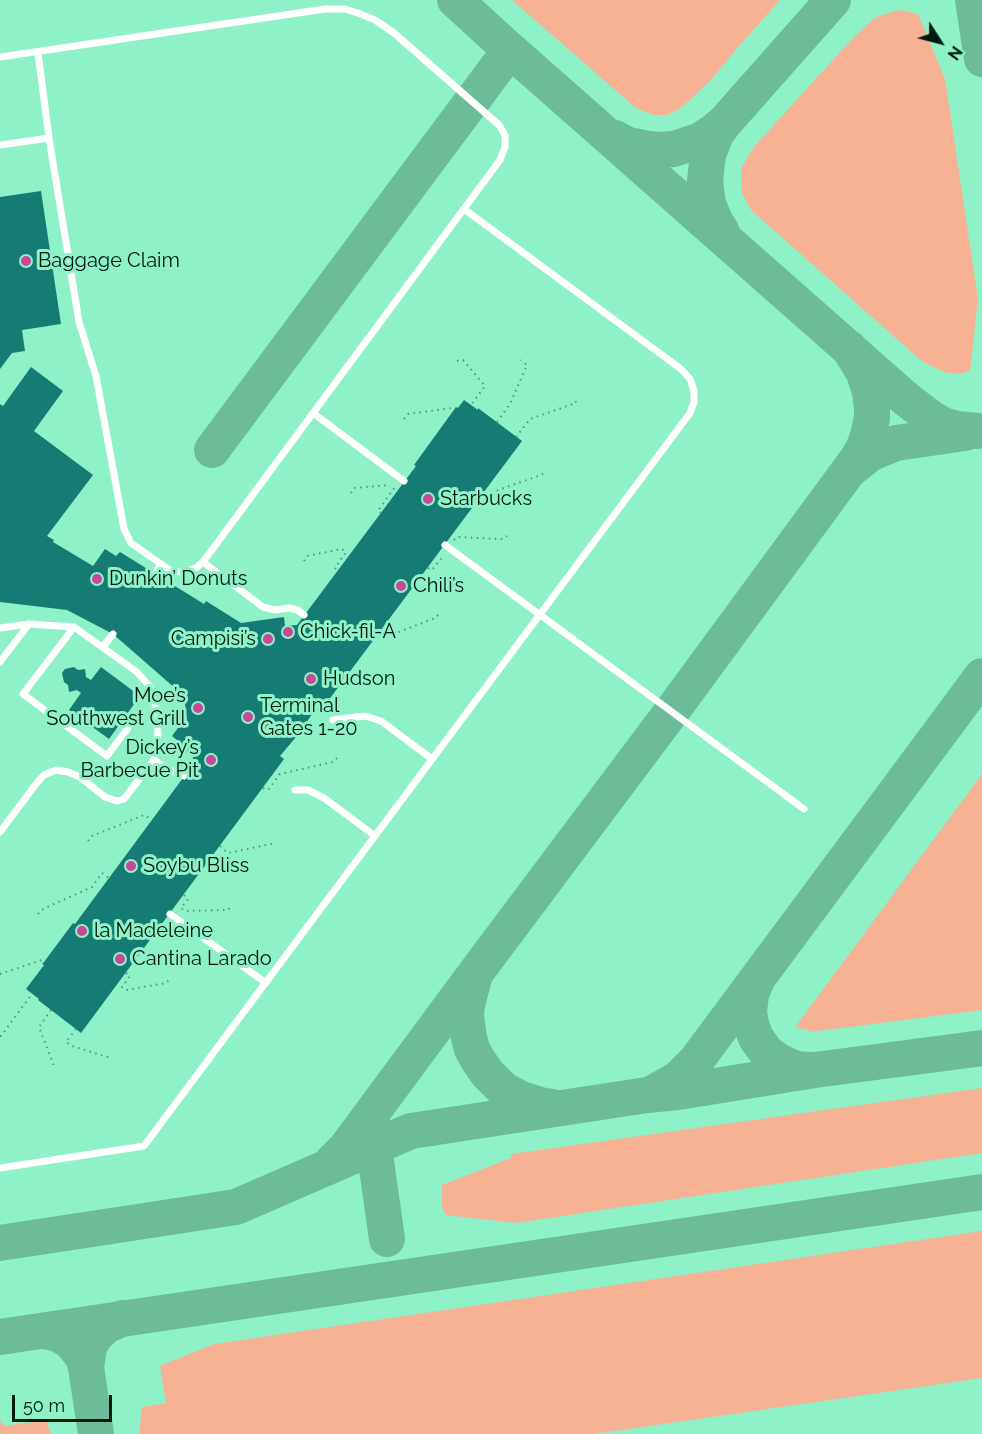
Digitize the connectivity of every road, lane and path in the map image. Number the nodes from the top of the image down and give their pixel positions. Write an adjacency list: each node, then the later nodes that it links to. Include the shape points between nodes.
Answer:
1 (38, 53): 2 (lane); 3 (lane); 5 (lane, via 325,9 358,13 394,33 499,125 506,147)
2 (0, 57)
3 (49, 138): 4 (lane); 23 (lane, via 79,322 96,376 124,529 131,543)
4 (0, 145)
5 (464, 209): 11 (lane); 27 (lane, via 681,369 694,391 690,413)
6 (521, 360): 13 (path, via 527,365 510,404)
7 (457, 361): 9 (path, via 463,360 486,386)
8 (575, 397): 14 (path, via 576,403 530,418)
9 (471, 405)
10 (454, 409): 12 (path, via 408,414)
11 (313, 413): 16 (lane); 22 (lane)
12 (404, 418)
13 (497, 422)
14 (516, 437)
15 (545, 472): 18 (path, via 498,490 484,508)
16 (404, 481)
17 (351, 493): 19 (path, via 354,488 396,487 378,511)
18 (477, 503)
19 (381, 513)
20 (445, 545): 27 (lane)
21 (304, 561): 24 (path, via 307,556 342,549 346,552 335,568)
22 (203, 562): 23 (lane, via 183,572 171,571); 28 (lane, via 263,607 289,608)
23 (161, 564): 25 (lane)
24 (338, 570)
25 (155, 574)
26 (439, 614): 32 (path, via 391,635)
27 (540, 614): 41 (lane); 46 (lane)
28 (304, 615)
29 (28, 624): 30 (lane); 31 (lane); 35 (lane)
30 (74, 627): 34 (lane); 39 (lane, via 23,694 107,756)
31 (0, 628)
32 (383, 629)
33 (113, 634): 34 (lane)
34 (103, 647): 42 (lane, via 150,687 158,734)
35 (0, 662)
36 (392, 677): 37 (path, via 387,681)
37 (340, 686)
38 (333, 720): 41 (lane, via 365,716 381,721)
39 (128, 728)
40 (337, 758): 44 (path, via 280,774 268,789)
41 (432, 759): 49 (lane)
42 (154, 760): 43 (lane); 48 (lane, via 124,799 117,801 68,772 56,770 44,775)
43 (184, 776)
44 (263, 788)
45 (296, 790): 49 (lane, via 308,790 324,798)
46 (804, 809)
47 (152, 820): 51 (path, via 144,815)
48 (0, 832)
49 (375, 836): 62 (lane)
50 (275, 840): 52 (path, via 228,852)
51 (88, 841)
52 (220, 846)
53 (109, 878): 56 (path, via 102,873 92,887)
54 (184, 895): 55 (path, via 188,899 181,908 185,911 228,910)
55 (232, 905)
56 (38, 914)
57 (170, 914): 62 (lane)
58 (44, 962): 60 (path)
59 (126, 973): 61 (path, via 130,976 122,987 126,990 166,983)
60 (0, 974)
61 (171, 978)
62 (266, 982): 69 (lane, via 144,1146)
63 (32, 994): 66 (path)
64 (51, 1010): 68 (path, via 39,1027)
65 (76, 1029): 67 (path, via 66,1042 107,1057)
66 (0, 1036)
67 (112, 1054)
68 (54, 1066)
69 (0, 1168)

